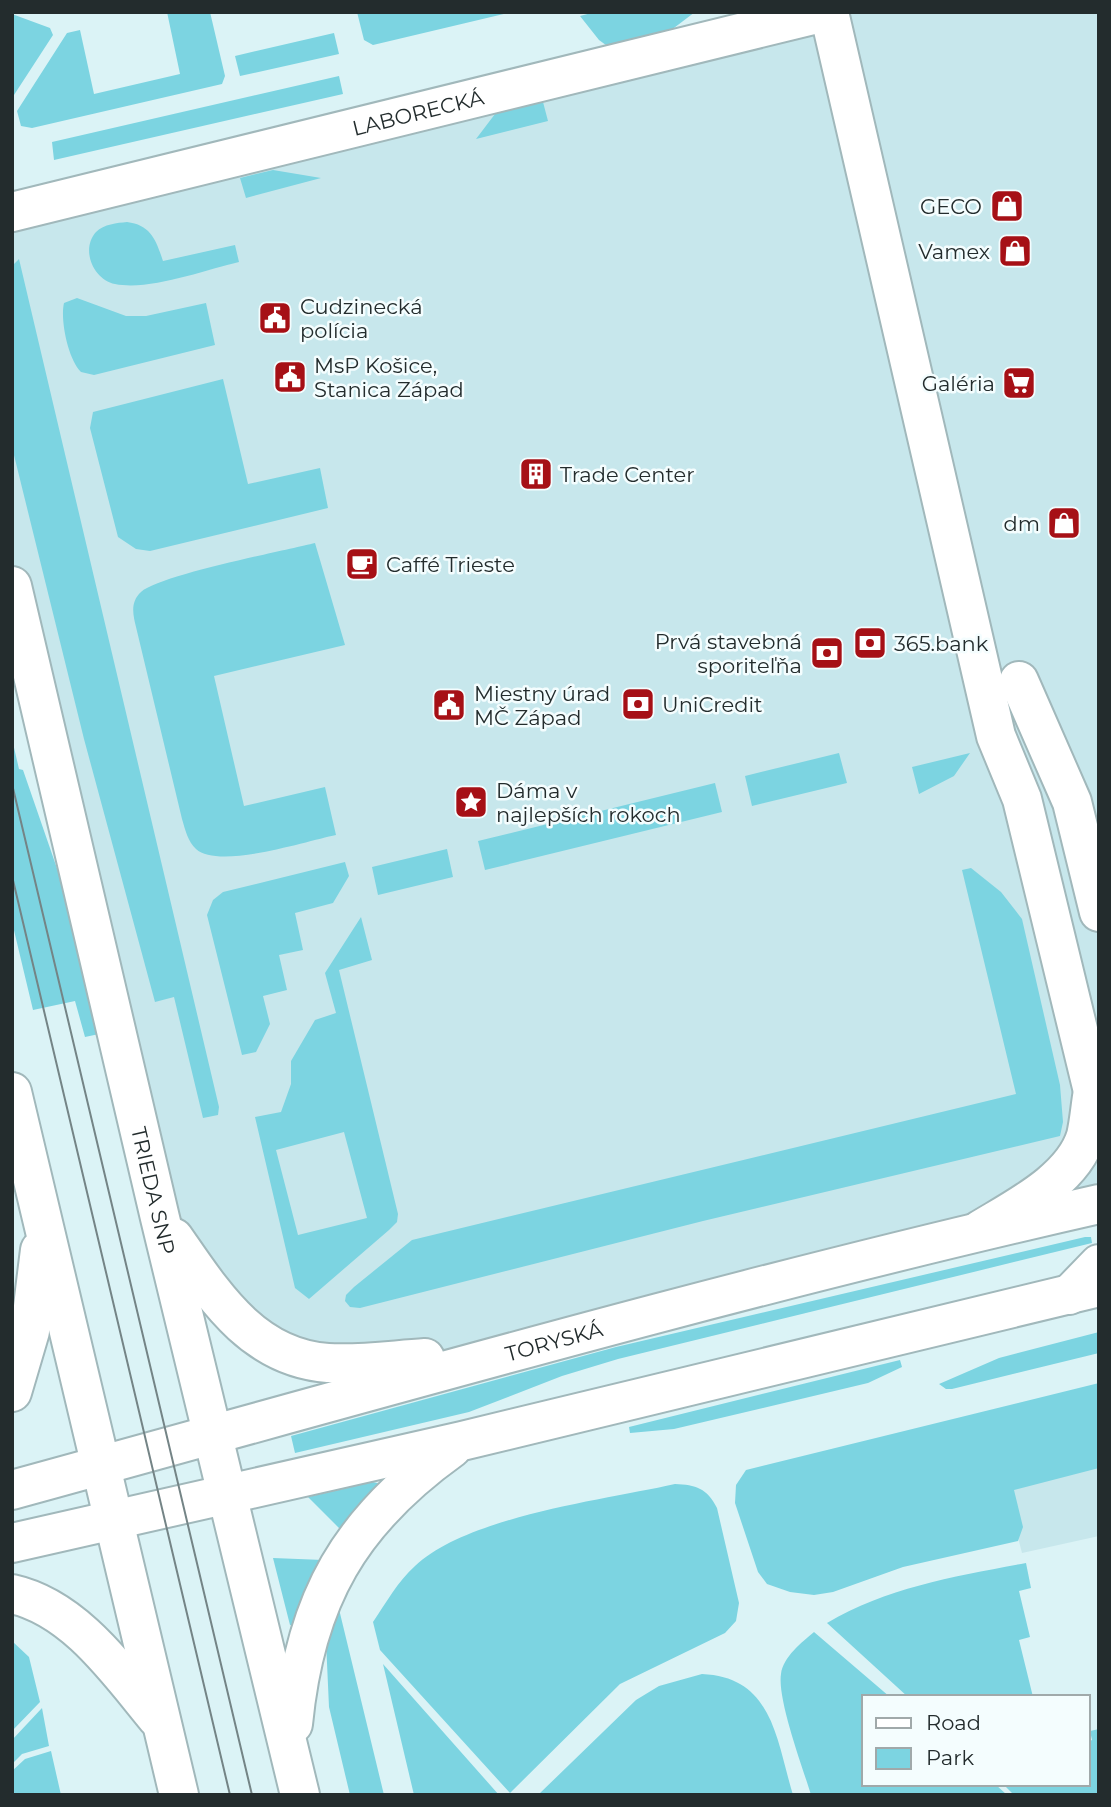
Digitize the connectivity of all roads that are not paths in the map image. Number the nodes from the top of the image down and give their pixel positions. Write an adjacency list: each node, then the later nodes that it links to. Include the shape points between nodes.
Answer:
1 (827, 12): 2 (street, LABORECKÁ); 6 (street, via 996,736)
2 (747, 22): 3 (street, LABORECKÁ)
3 (12, 212)
4 (12, 586): 12 (street, TRIEDA SNP)
5 (1019, 681): 7 (street)
6 (1022, 799): 7 (street, via 1057,797); 10 (street)
7 (1072, 802): 8 (street)
8 (1099, 912)
9 (12, 1092): 13 (street)
10 (1095, 1107): 14 (street, via 1072,1161 1037,1193)
11 (1099, 1204): 14 (street, TORYSKÁ)
12 (160, 1218): 17 (street, via 228,1313 285,1352 326,1363); 19 (street, TRIEDA SNP)
13 (43, 1220): 18 (street, via 30,1331); 21 (street)
14 (978, 1232): 17 (street, TORYSKÁ)
15 (1099, 1264): 16 (street)
16 (1084, 1291): 20 (street)
17 (501, 1354): 19 (street, TORYSKÁ)
18 (12, 1392)
19 (213, 1434): 21 (street, TORYSKÁ); 23 (street, TRIEDA SNP)
20 (463, 1441): 23 (street); 28 (street, via 384,1505 346,1553 324,1592 304,1648)
21 (101, 1465): 22 (street, TORYSKÁ); 24 (street)
22 (12, 1490)
23 (227, 1493): 24 (street); 28 (street, TRIEDA SNP)
24 (114, 1519): 25 (street); 27 (street)
25 (12, 1543)
26 (12, 1594): 27 (street, via 37,1603 74,1628 112,1664)
27 (163, 1725): 29 (street)
28 (291, 1754): 30 (street, TRIEDA SNP)
29 (179, 1795)
30 (300, 1795)

